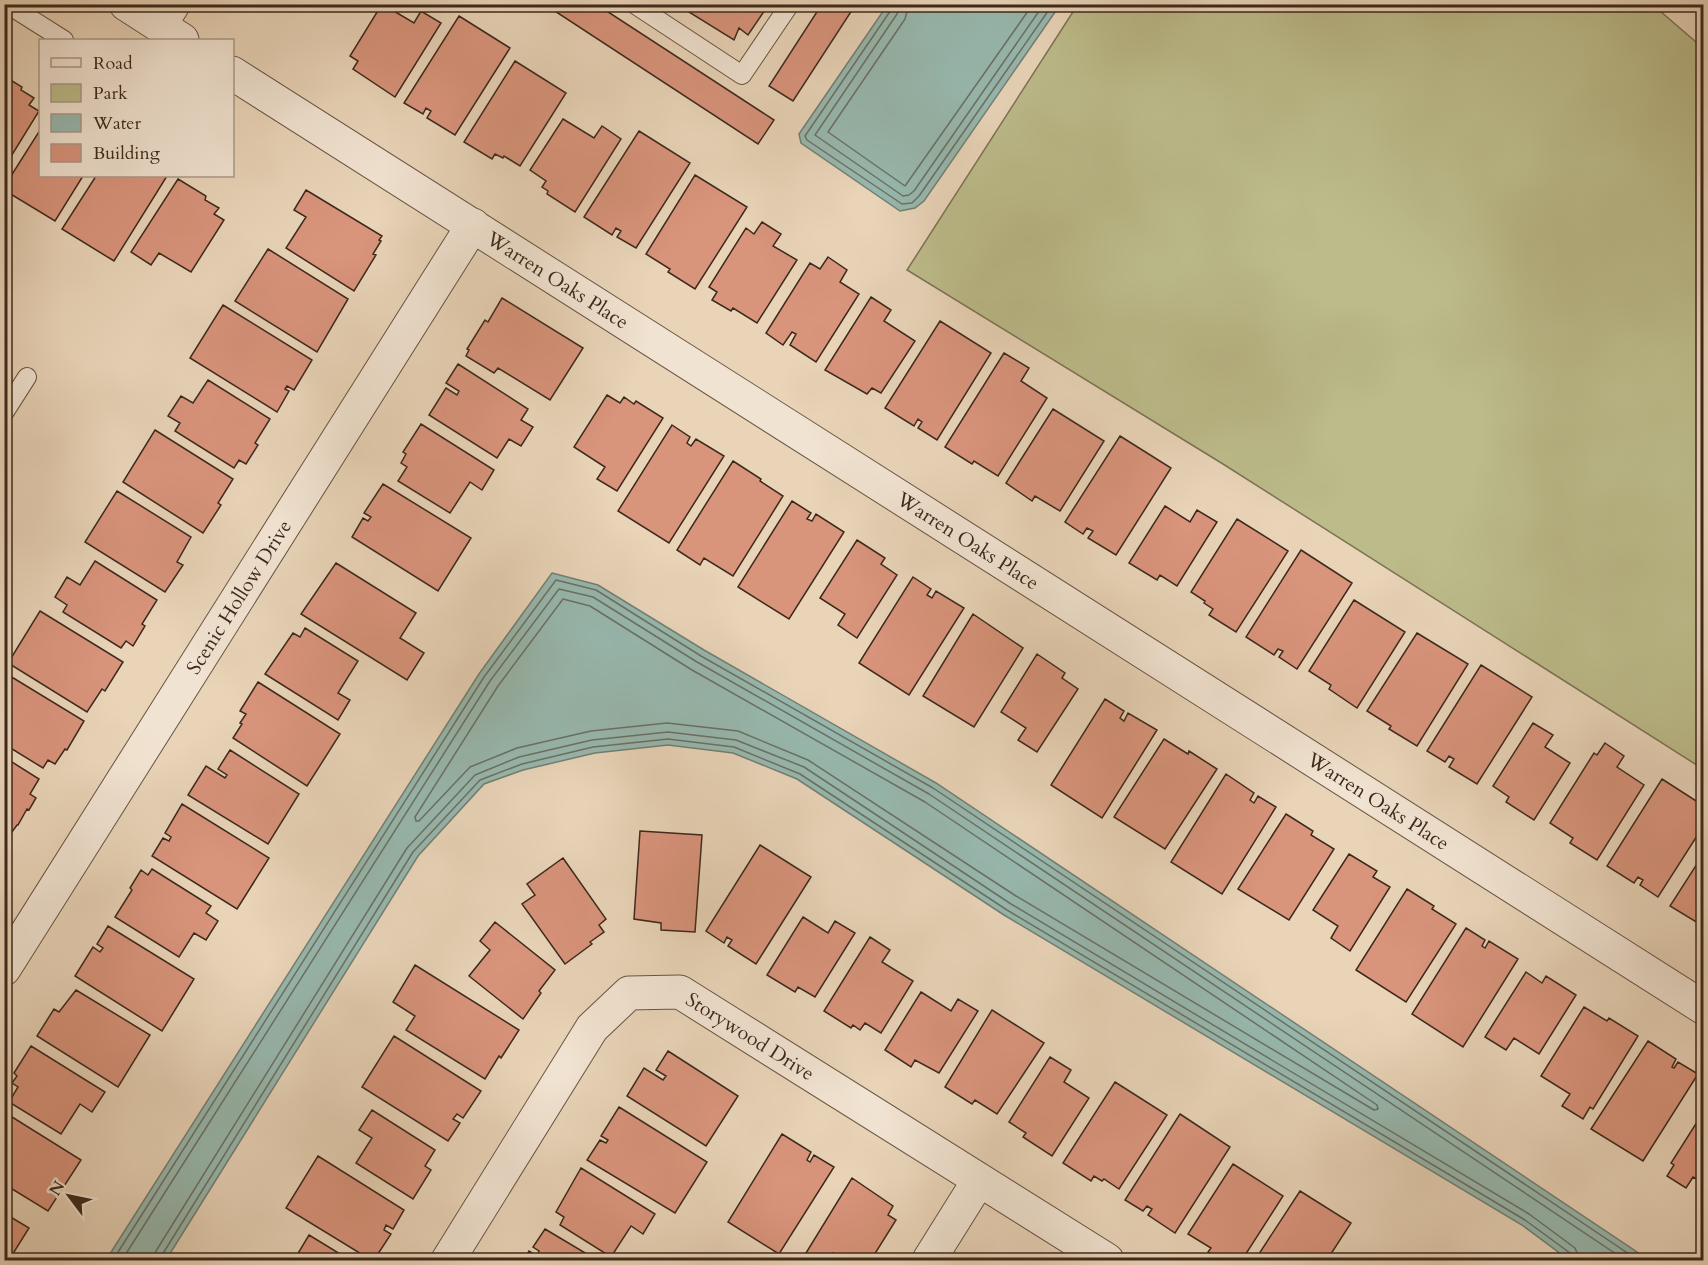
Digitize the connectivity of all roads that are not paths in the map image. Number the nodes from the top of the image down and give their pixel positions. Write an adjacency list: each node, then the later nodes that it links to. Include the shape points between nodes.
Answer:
1 (7, 4): 6 (lane)
2 (126, 4): 5 (street)
3 (634, 4): 4 (lane, via 742,75)
4 (790, 4)
5 (177, 25)
6 (62, 39)
7 (234, 75): 8 (street, Warren Oaks Place)
8 (472, 225): 11 (street, Scenic Hollow Drive); 12 (street, Warren Oaks Place)
9 (27, 377): 10 (lane)
10 (4, 413)
11 (4, 969)
12 (1704, 1008)
13 (979, 1180): 14 (street, Storywood Drive, via 680,992 629,993 591,1028); 15 (street); 16 (street, Storywood Drive)
14 (448, 1260)
15 (928, 1260)
16 (1107, 1260)

